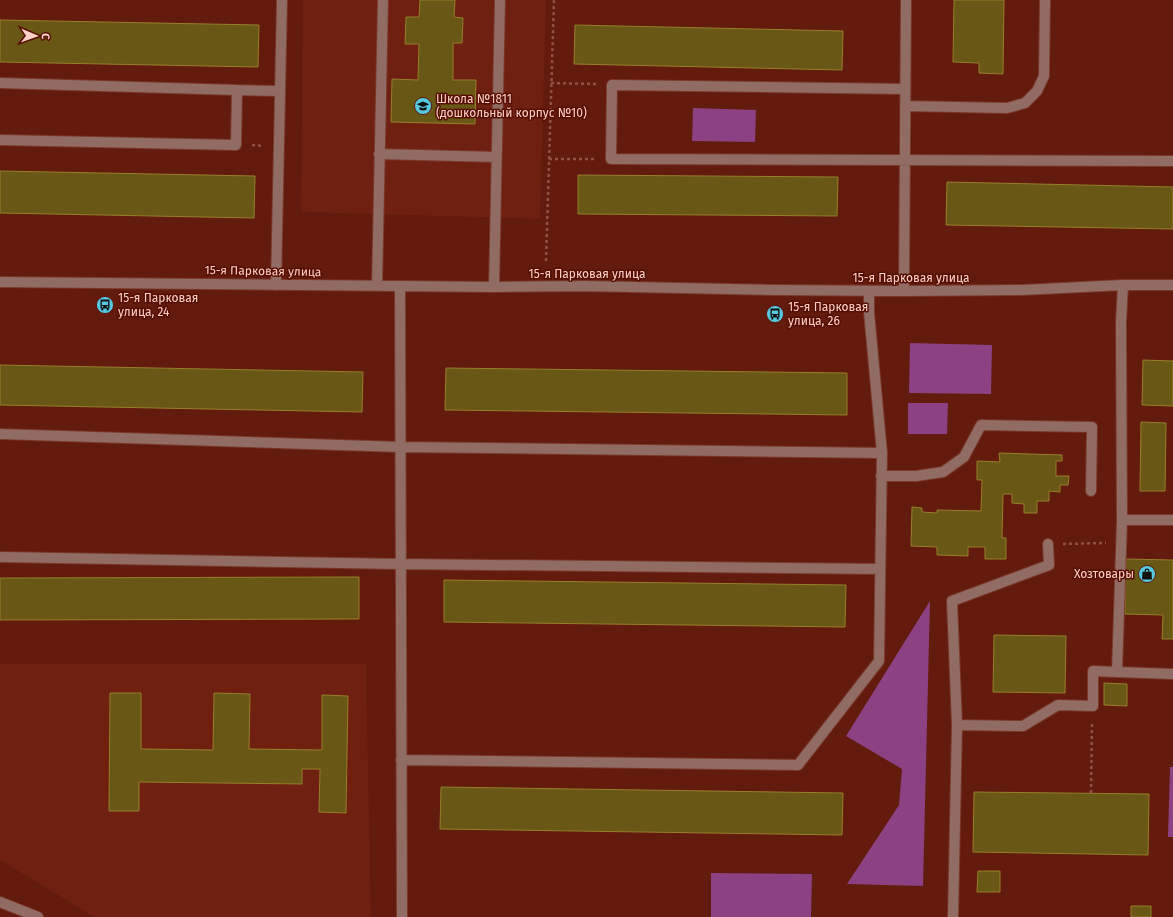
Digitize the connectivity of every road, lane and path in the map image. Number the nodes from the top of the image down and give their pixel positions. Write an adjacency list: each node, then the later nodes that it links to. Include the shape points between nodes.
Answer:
1 (282, 0): 12 (street)
2 (383, 0): 17 (street)
3 (500, 0): 18 (street)
4 (554, 0): 8 (path)
5 (906, 0): 11 (street)
6 (1045, 0): 13 (street, via 1044,76 1037,91 1025,103 1007,108)
7 (0, 83): 10 (street)
8 (551, 83): 9 (path); 19 (path)
9 (612, 85): 11 (street); 20 (street)
10 (237, 90): 12 (street); 15 (street)
11 (905, 90): 13 (street)
12 (280, 91): 16 (street)
13 (905, 106): 21 (street)
14 (0, 140): 15 (street)
15 (236, 144): 16 (path)
16 (279, 146): 25 (street)
17 (379, 154): 18 (street); 28 (street)
18 (496, 157): 30 (street)
19 (549, 159): 20 (path); 23 (path)
20 (611, 159): 21 (street)
21 (904, 161): 22 (street); 32 (street)
22 (1173, 161)
23 (546, 261)
24 (0, 282): 25 (street, 15-я Парковая улица)
25 (276, 285): 28 (street, 15-я Парковая улица)
26 (1123, 285): 27 (street, 15-я Парковая улица); 32 (street, 15-я Парковая улица, via 1022,290); 38 (street)
27 (1173, 285)
28 (377, 286): 29 (street, 15-я Парковая улица)
29 (400, 286): 30 (street, 15-я Парковая улица); 34 (street)
30 (494, 287): 31 (street, 15-я Парковая улица)
31 (869, 291): 32 (street, 15-я Парковая улица); 35 (street)
32 (904, 291)
33 (0, 434): 34 (street)
34 (401, 447): 35 (street); 43 (street)
35 (882, 453): 36 (street)
36 (882, 476): 37 (street, via 916,476 943,472 964,457 981,425 1092,427); 44 (street)
37 (1091, 491)
38 (1122, 520): 39 (street); 40 (street)
39 (1173, 520)
40 (1120, 543): 41 (path); 45 (street)
41 (1048, 544): 48 (street, via 1048,565 952,601)
42 (0, 557): 43 (street)
43 (401, 564): 44 (street); 49 (street)
44 (880, 569): 49 (street, via 879,661 798,765)
45 (1117, 672): 46 (street); 47 (street, via 1093,671)
46 (1173, 674)
47 (1093, 706): 48 (street, via 1058,705 1023,726); 50 (path)
48 (957, 724): 54 (street)
49 (401, 760): 53 (street)
50 (1091, 793)
51 (0, 902): 52 (street)
52 (38, 917)
53 (402, 917)
54 (953, 917)

